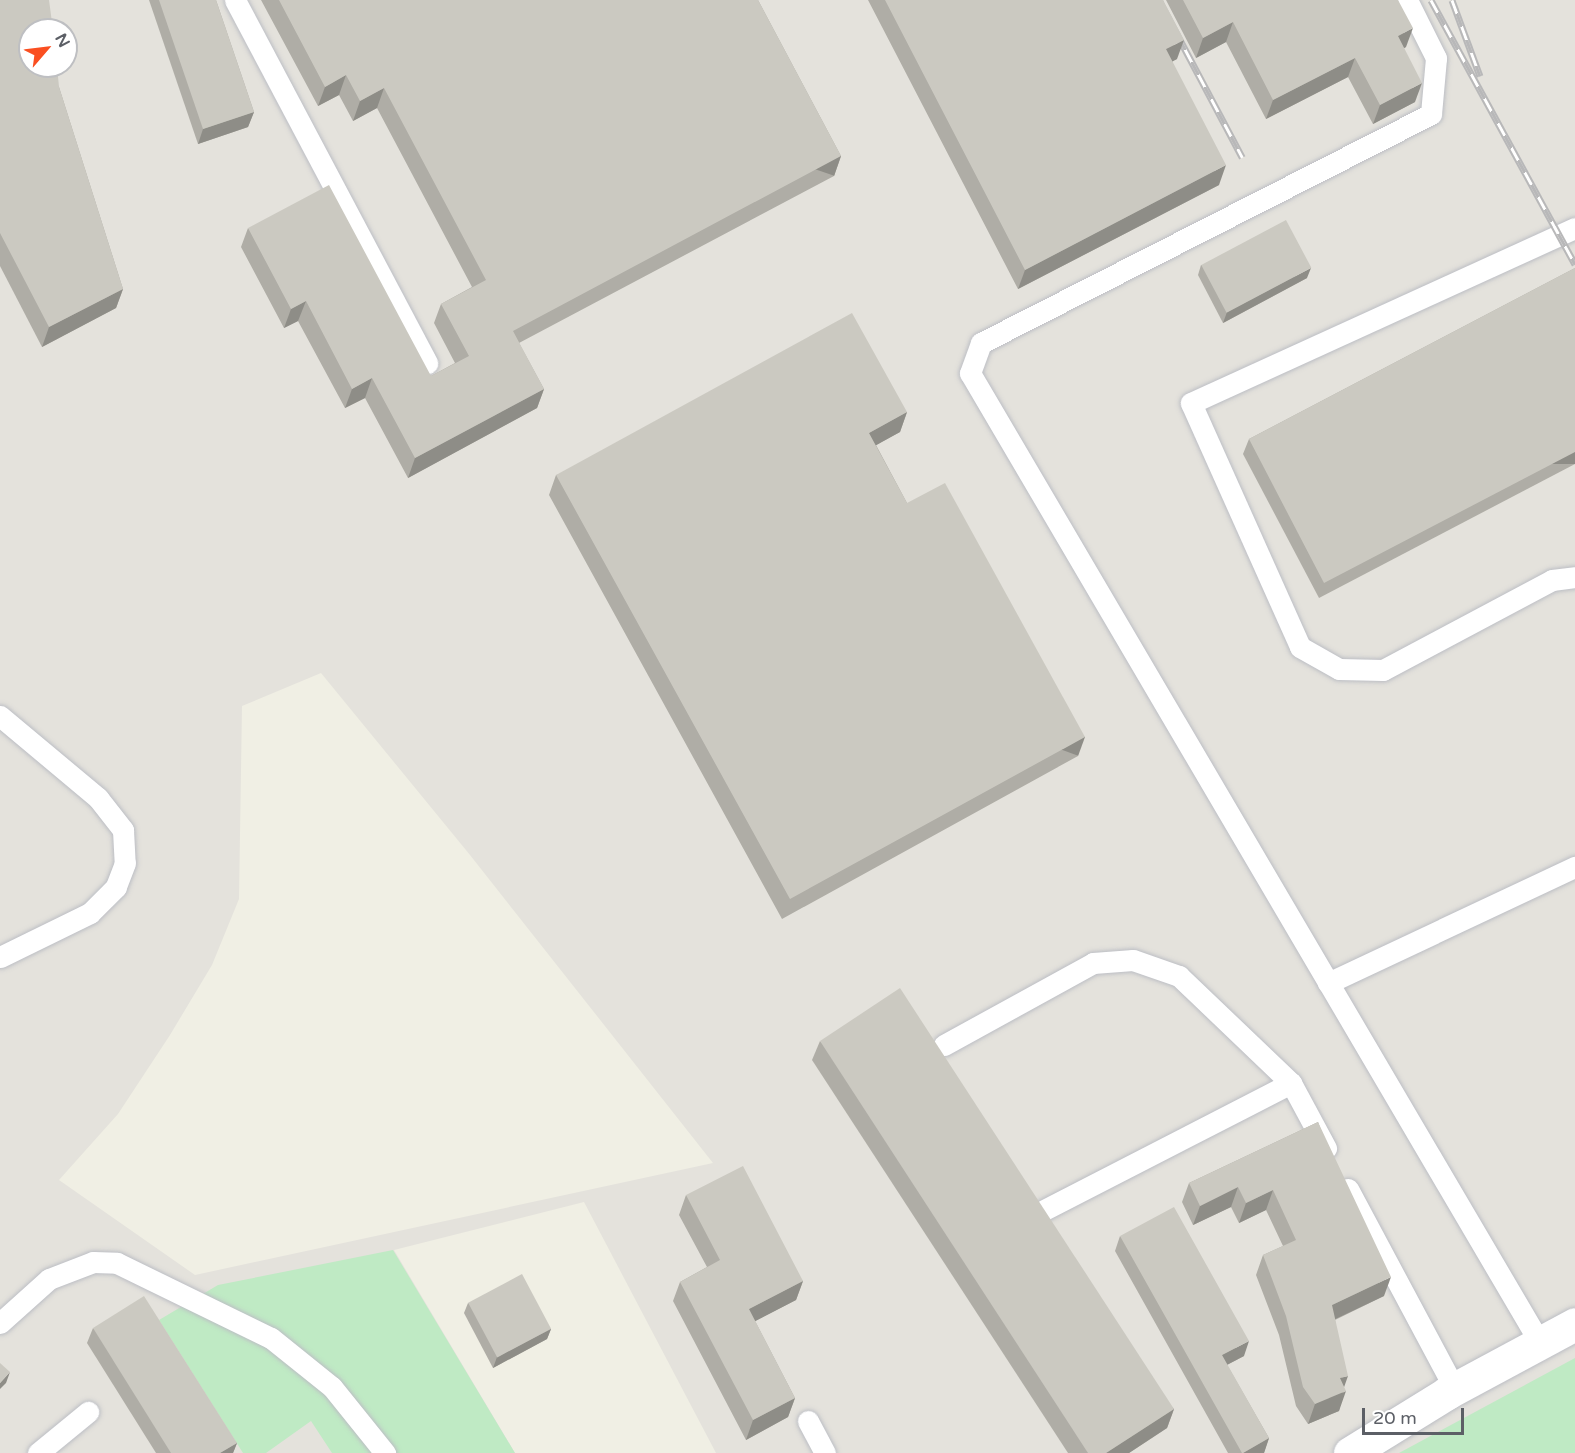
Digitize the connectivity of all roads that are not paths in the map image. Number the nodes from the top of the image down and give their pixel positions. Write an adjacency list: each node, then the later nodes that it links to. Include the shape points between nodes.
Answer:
1 (235, 0): 4 (lane)
2 (1407, 0): 9 (lane, via 1436,58 1431,114 981,343 970,373)
3 (1575, 228): 5 (lane, via 1191,402 1300,647 1339,669 1383,670 1552,580)
4 (427, 363)
5 (1575, 577)
6 (0, 716): 8 (lane, via 98,798 123,830 125,862 116,887 90,913)
7 (1575, 867): 9 (lane)
8 (0, 957)
9 (1328, 983): 15 (lane)
10 (944, 1045): 11 (lane, via 1092,963 1133,960 1179,976)
11 (1291, 1083): 12 (lane); 16 (lane)
12 (1044, 1210)
13 (0, 1323): 20 (lane, via 49,1279 93,1262 117,1263 271,1338 332,1387)
14 (1575, 1324): 15 (street)
15 (1540, 1343): 16 (street)
16 (1455, 1389): 22 (street)
17 (88, 1412): 19 (lane)
18 (808, 1421): 21 (lane)
19 (38, 1453)
20 (385, 1453)
21 (825, 1453)
22 (1350, 1453)

